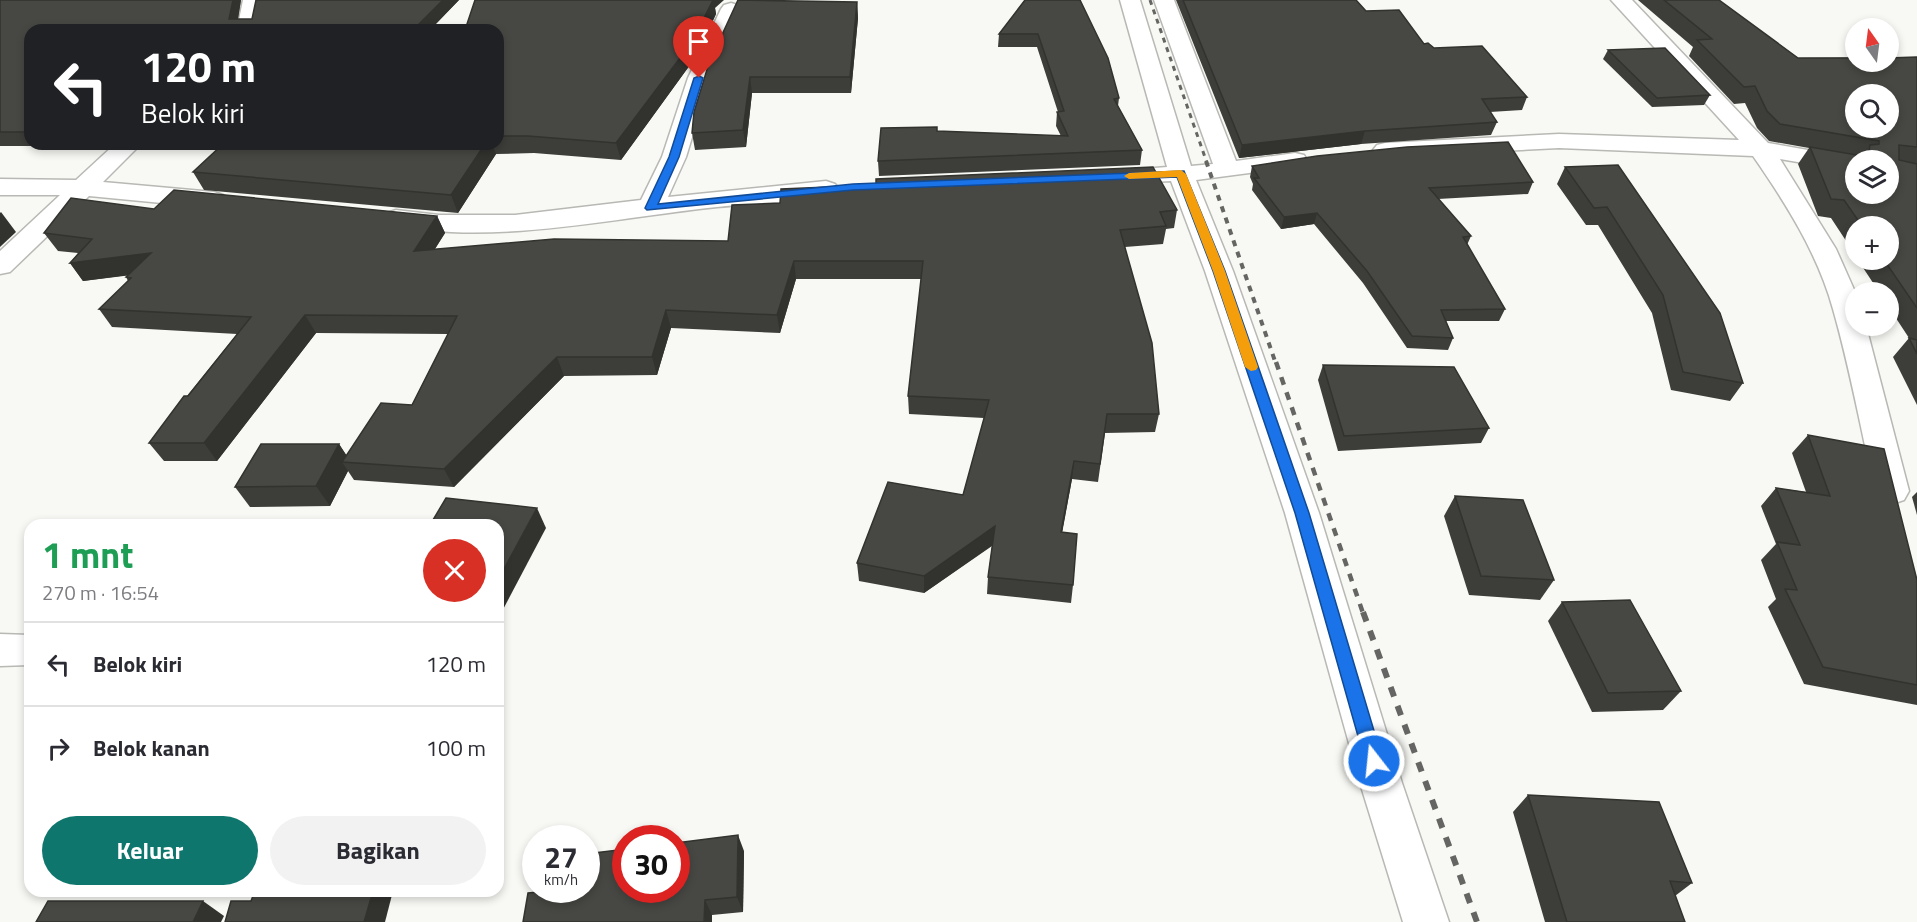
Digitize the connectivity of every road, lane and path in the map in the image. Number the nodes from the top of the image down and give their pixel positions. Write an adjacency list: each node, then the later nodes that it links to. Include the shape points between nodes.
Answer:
1 (253, 0): 6 (street)
2 (1130, 0): 13 (street)
3 (1164, 0): 12 (street)
4 (1621, 0): 7 (street)
5 (731, 9): 19 (street, via 699,78 674,157)
6 (248, 24)
7 (1760, 149): 9 (street, via 1559,141); 11 (street); 22 (street, via 1823,249 1847,307)
8 (123, 150): 17 (street)
9 (1364, 152)
10 (1317, 157): 12 (street)
11 (1845, 163)
12 (1227, 170): 13 (street)
13 (1181, 174): 14 (street); 23 (street, via 1219,271 1302,513)
14 (1094, 178)
15 (0, 187): 17 (street)
16 (853, 187): 19 (street)
17 (84, 188): 18 (street); 21 (street)
18 (238, 203)
19 (650, 208): 20 (street, via 515,223 439,223)
20 (368, 216)
21 (0, 266)
22 (1900, 522)
23 (1426, 922)

